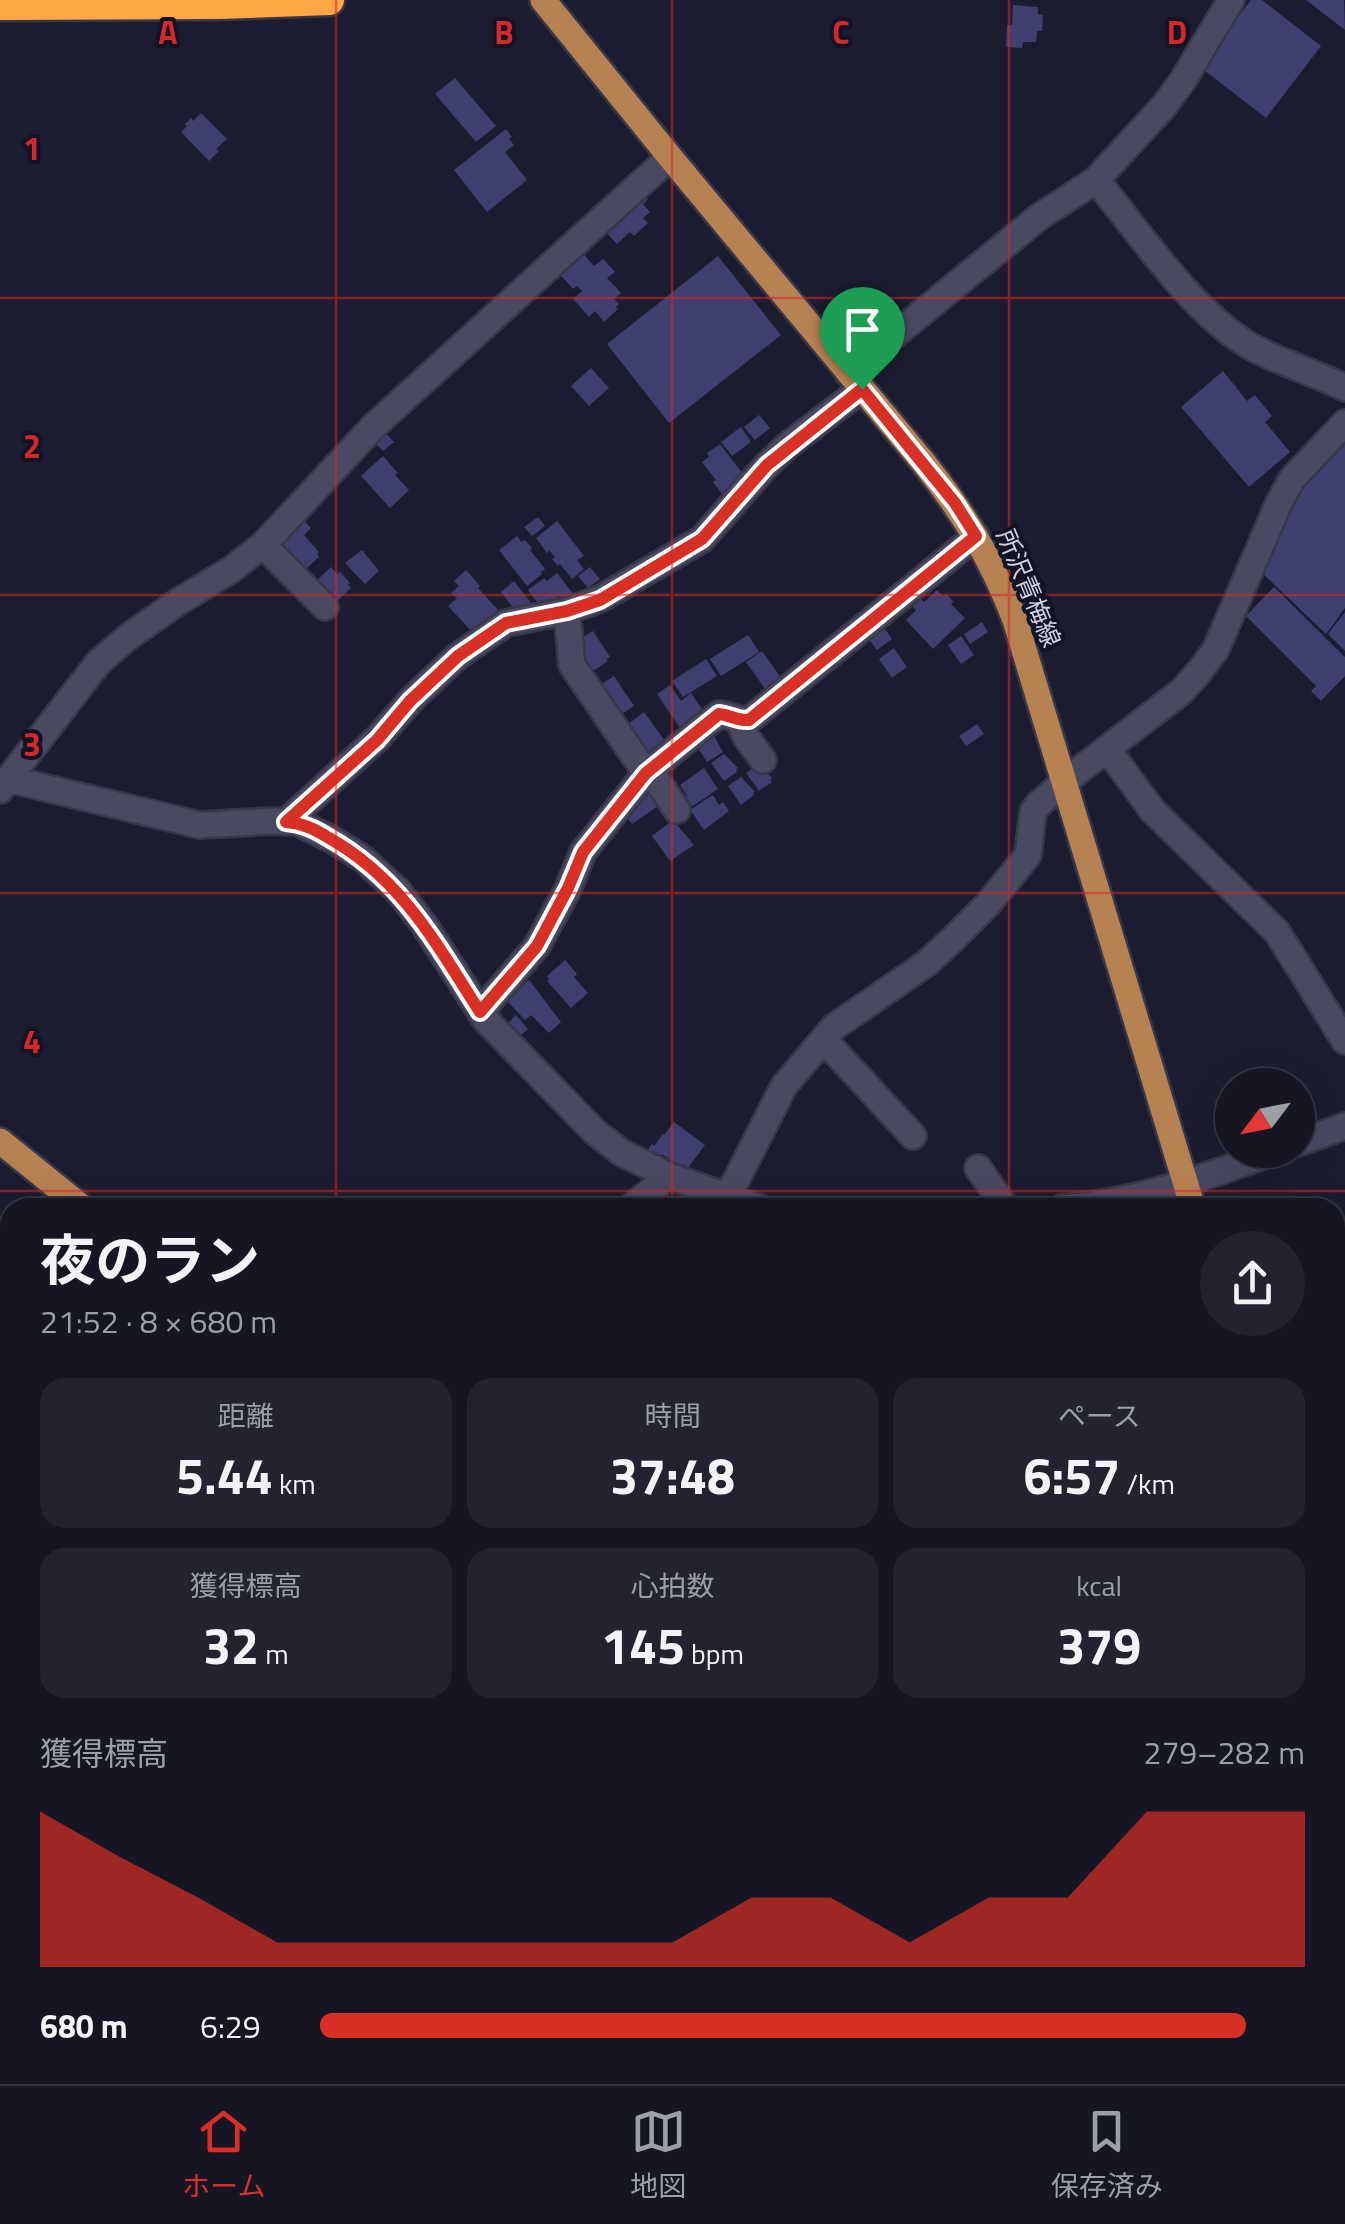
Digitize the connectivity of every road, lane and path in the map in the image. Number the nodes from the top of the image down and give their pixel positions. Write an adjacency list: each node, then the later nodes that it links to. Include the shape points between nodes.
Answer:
1 (329, 0): 4 (highway)
2 (543, 0): 5 (main road, 所沢青梅線)
3 (1231, 0): 6 (street, via 1164,106)
4 (0, 5)
5 (670, 157): 7 (main road, 所沢青梅線); 11 (street, via 374,426)
6 (1096, 180): 7 (street, via 1038,216); 8 (street, via 1218,324 1277,360)
7 (855, 381): 10 (main road, 所沢青梅線); 13 (street, via 702,539 600,600)
8 (1345, 388)
9 (1345, 423): 15 (street, via 1292,479 1216,649 1181,692)
10 (976, 536): 14 (street, via 749,720); 18 (main road, 所沢青梅線, via 1015,620)
11 (264, 545): 12 (street); 19 (street, via 98,663)
12 (325, 607)
13 (567, 611): 17 (street, via 572,665); 21 (street, via 506,623 458,656)
14 (739, 721): 16 (street); 17 (street, via 719,714)
15 (1108, 750): 18 (street); 24 (street, via 1152,810 1277,932)
16 (762, 760)
17 (648, 771): 20 (street); 22 (street, via 583,852 537,946)
18 (1065, 781): 23 (street, via 1034,812 1028,855 988,904 927,963); 32 (main road, 所沢青梅線)
19 (4, 784): 21 (street, via 199,824)
20 (678, 810)
21 (286, 822): 22 (street, via 333,840 399,892)
22 (480, 1012): 31 (street, via 595,1132)
23 (824, 1040): 26 (street); 36 (street, via 784,1086)
24 (1345, 1041)
25 (1345, 1126): 27 (street)
26 (913, 1136)
27 (1315, 1137)
28 (0, 1141): 33 (main road)
29 (978, 1168): 37 (street)
30 (1243, 1168): 32 (street)
31 (669, 1176): 34 (street); 35 (street)
32 (1190, 1195): 38 (street)
33 (71, 1198)
34 (642, 1198)
35 (716, 1198)
36 (726, 1198)
37 (999, 1198)
38 (1163, 1198)

